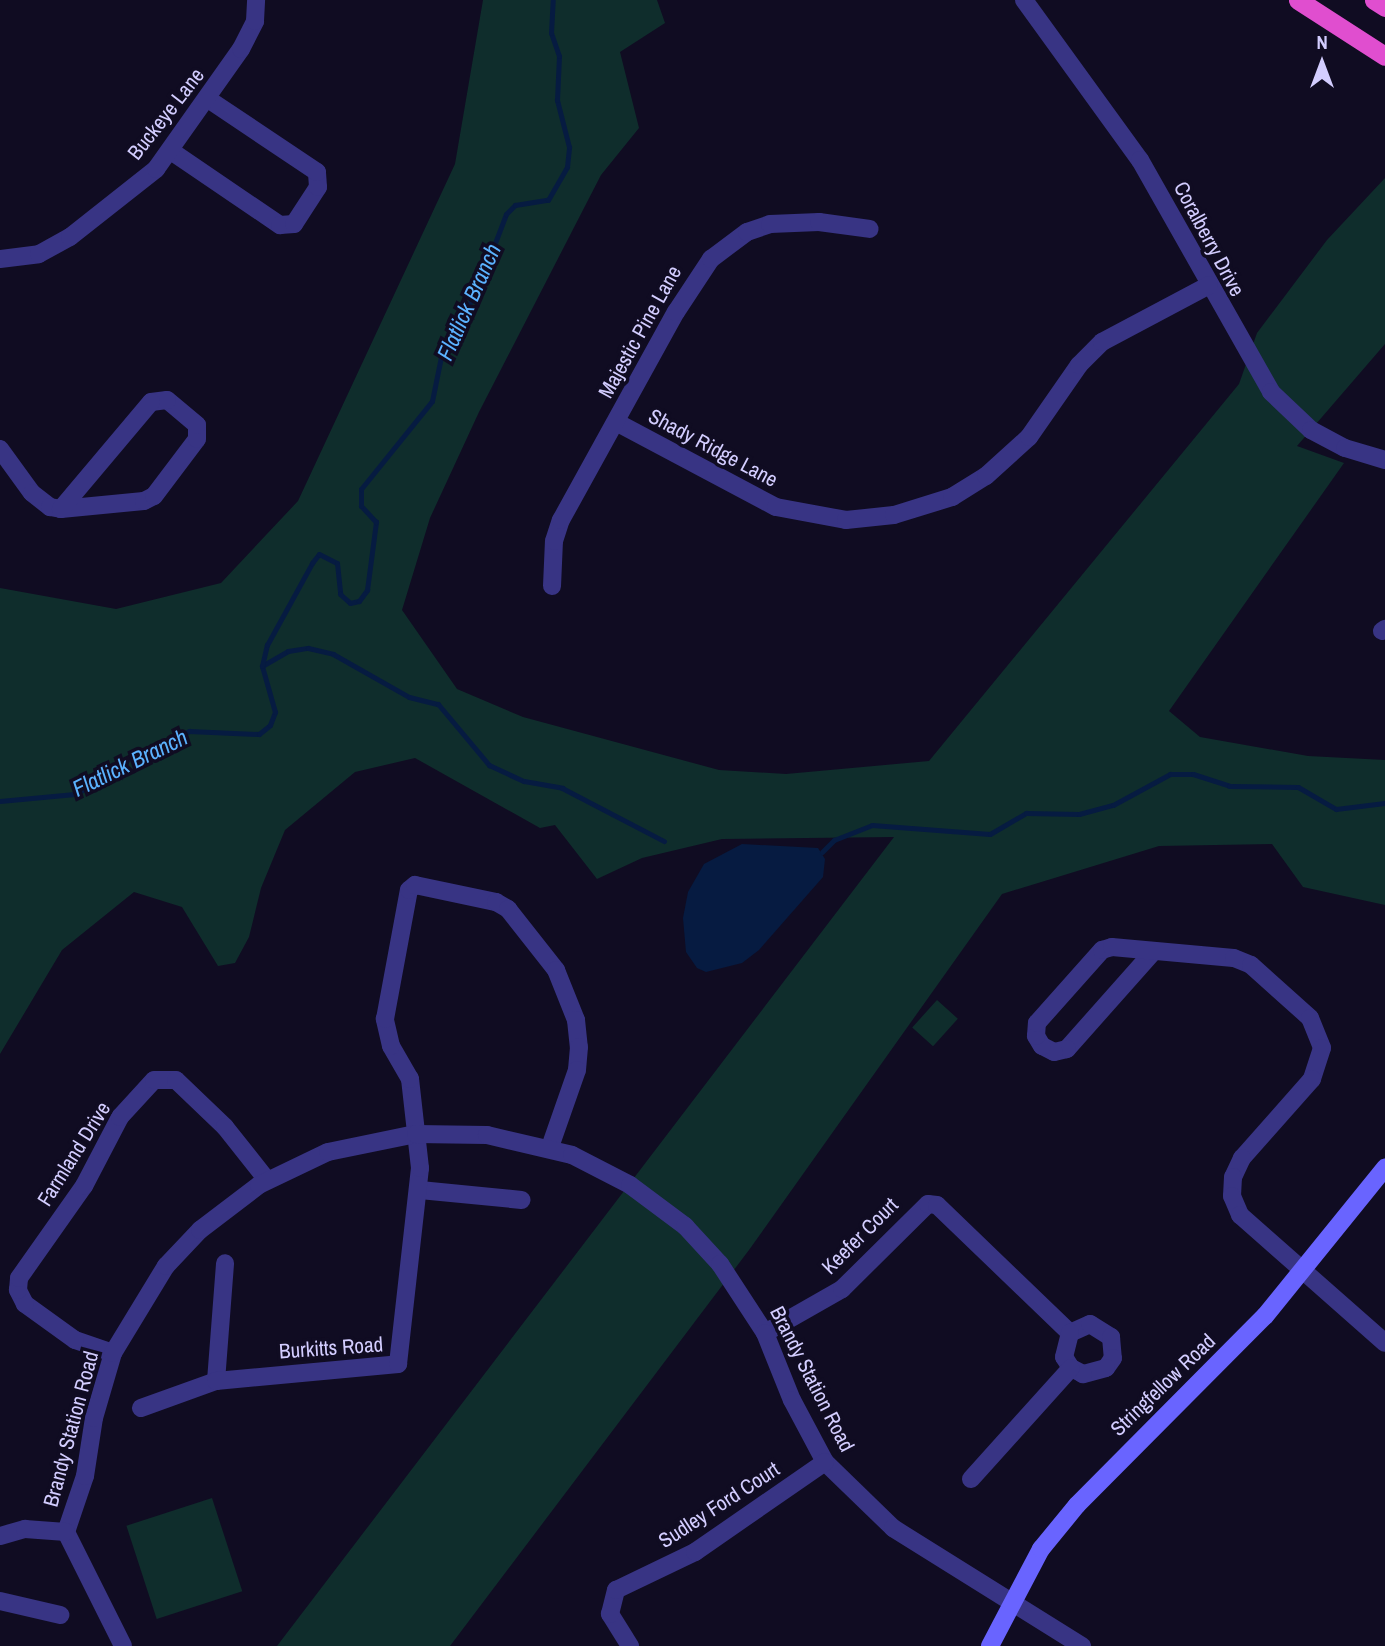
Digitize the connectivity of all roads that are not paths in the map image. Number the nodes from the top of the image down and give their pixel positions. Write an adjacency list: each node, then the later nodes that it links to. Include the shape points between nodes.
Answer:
1 (256, 0): 7 (street, Buckeye Lane, via 250,34)
2 (1024, 0): 11 (street, Coralberry Drive, via 1140,160)
3 (1298, 0): 6 (highway)
4 (1374, 0): 5 (highway)
5 (1385, 7)
6 (1385, 57)
7 (208, 99): 8 (street, Buckeye Lane); 8 (street, via 317,172 318,187 294,224 280,225)
8 (171, 151): 10 (street, Buckeye Lane, via 136,186 71,237 38,254)
9 (870, 229): 12 (street, Majestic Pine Lane, via 782,222 747,232 727,244 697,276)
10 (0, 258)
11 (1209, 285): 12 (street, Shady Ridge Lane, via 1102,342 1079,365 1016,452 969,487 914,511 846,520 785,509 757,499); 14 (street, Coralberry Drive, via 1261,378 1283,406 1311,430 1345,448)
12 (616, 422): 16 (street, Majestic Pine Lane, via 561,520 554,541)
13 (0, 449): 15 (street, via 41,503)
14 (1385, 460)
15 (61, 509): 15 (street, via 144,501 153,496 197,439 197,425 167,400 150,402)
16 (552, 586)
17 (1153, 952): 17 (street, via 1102,950 1037,1023 1035,1036 1042,1046 1055,1052 1067,1049); 25 (street, via 1244,961 1310,1018 1318,1031 1322,1048 1317,1071 1242,1158 1233,1177 1232,1196 1240,1215)
18 (416, 1134): 19 (street, Brandy Station Road, via 487,1136); 19 (street, Burkitts Road, via 410,1079 391,1046 385,1019 409,890 415,885 496,902 508,909 556,970 576,1020 579,1047 577,1070); 21 (street, Brandy Station Road, via 328,1152); 22 (street, Burkitts Road)
19 (550, 1147): 26 (street, Brandy Station Road, via 620,1179 685,1226 720,1264)
20 (1385, 1168): 25 (main road, Stringfellow Road, via 1336,1224)
21 (267, 1180): 29 (street, Brandy Station Road, via 219,1213 182,1248 138,1306); 29 (street, Farmland Drive, via 225,1127 176,1080 154,1080 120,1117 84,1186 19,1278 18,1290 25,1304 75,1340)
22 (420, 1190): 23 (street); 31 (street, Burkitts Road, via 398,1364)
23 (522, 1200)
24 (225, 1263): 31 (street)
25 (1305, 1270): 28 (street); 38 (main road, Stringfellow Road, via 1194,1391 1077,1505 1041,1549)
26 (765, 1333): 27 (street, Keefer Court, via 842,1289 928,1204 937,1205); 33 (street, Brandy Station Road, via 792,1400)
27 (1069, 1333): 30 (street, via 1064,1357); 30 (street, via 1090,1324 1111,1337 1114,1347 1106,1368 1096,1374)
28 (1385, 1343)
29 (113, 1353): 35 (street, Brandy Station Road, via 94,1418 85,1476)
30 (1071, 1368): 34 (street)
31 (216, 1381): 32 (street, Burkitts Road)
32 (141, 1408)
33 (825, 1462): 38 (street, Brandy Station Road, via 894,1528); 41 (street, Sudley Ford Court, via 695,1552 616,1590 610,1614)
34 (971, 1479)
35 (66, 1532): 36 (street, via 25,1529); 40 (street, Brandy Station Road)
36 (0, 1535)
37 (0, 1601): 39 (street)
38 (1010, 1602): 42 (main road, Stringfellow Road); 43 (street, Brandy Station Road)
39 (60, 1615)
40 (123, 1646)
41 (630, 1646)
42 (990, 1646)
43 (1082, 1646)

